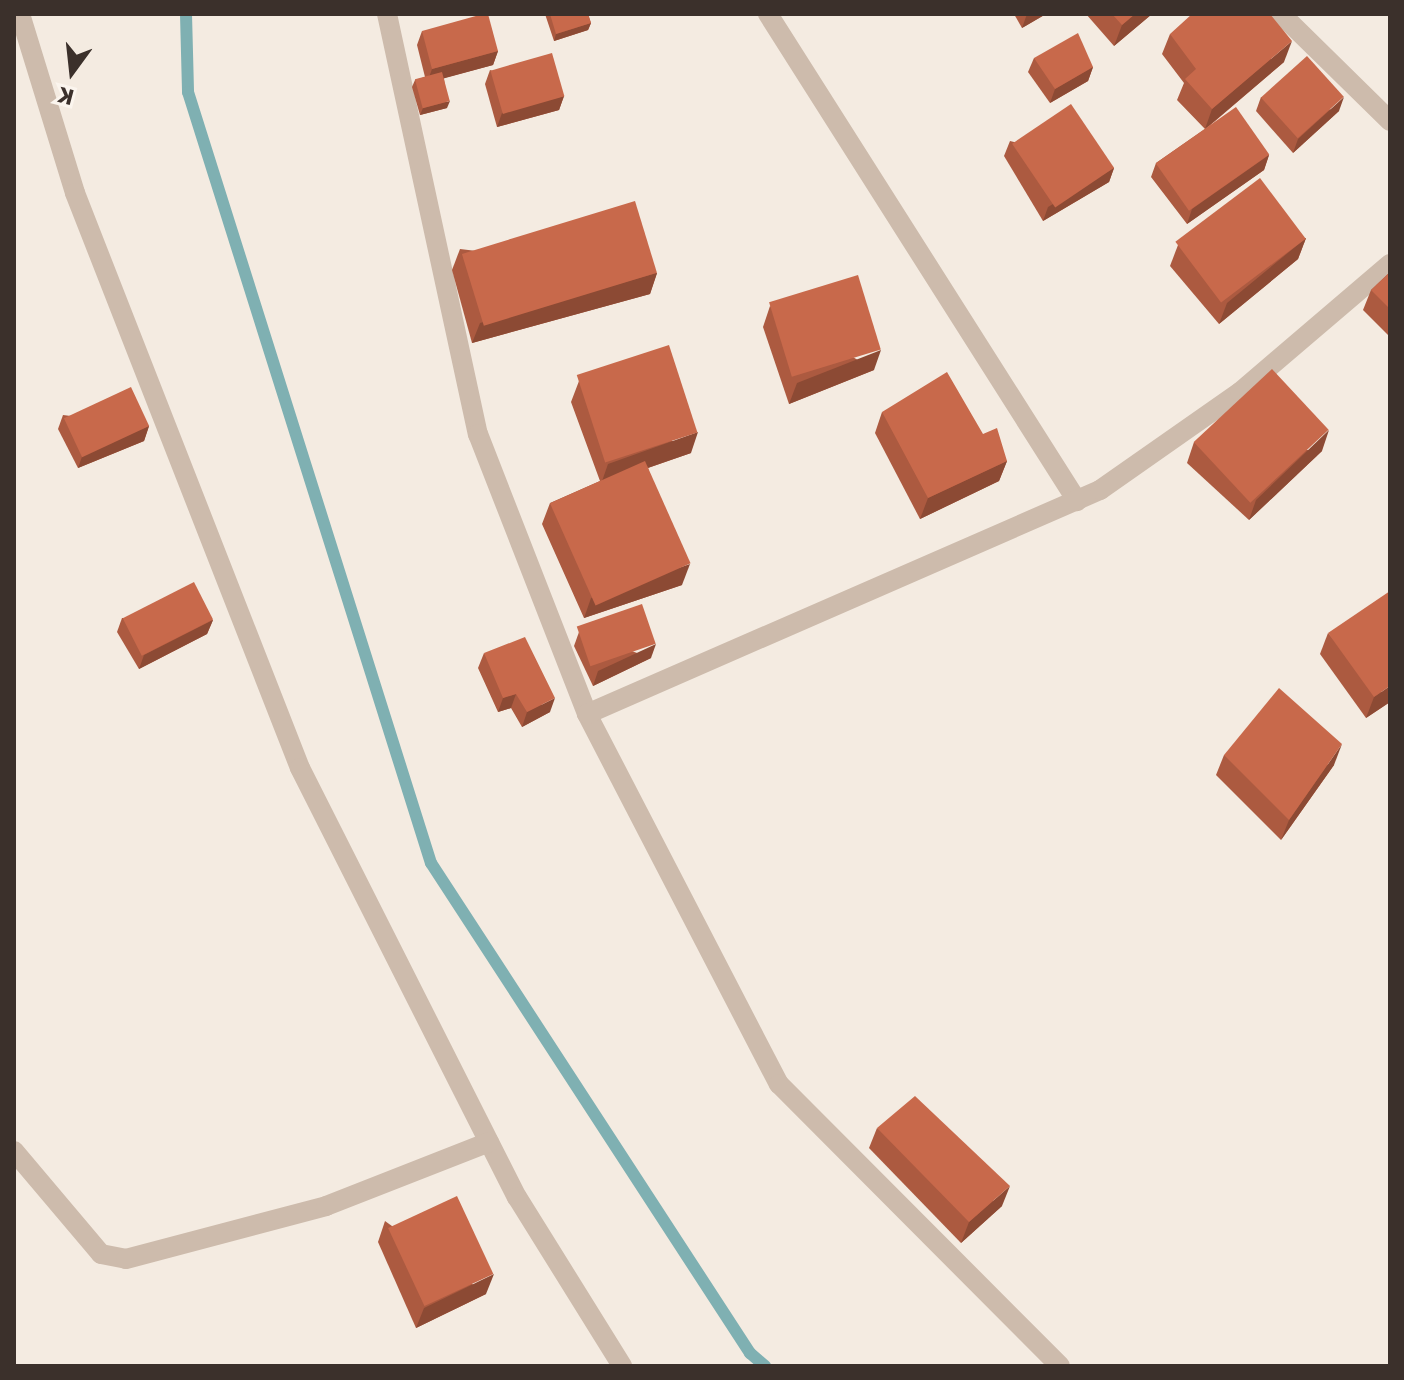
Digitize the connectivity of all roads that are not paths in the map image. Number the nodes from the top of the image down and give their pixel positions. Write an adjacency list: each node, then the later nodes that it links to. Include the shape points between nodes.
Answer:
1 (20, 14): 9 (street, via 75,193 300,768)
2 (387, 14): 8 (street, via 478,434)
3 (768, 14): 7 (street)
4 (1281, 14): 5 (street)
5 (1390, 121)
6 (1390, 264): 7 (street, via 1240,392)
7 (1077, 501): 8 (street)
8 (587, 714): 12 (street, via 779,1084)
9 (489, 1142): 10 (street, via 326,1206 126,1259 101,1254); 11 (street)
10 (14, 1151)
11 (622, 1366)
12 (1060, 1366)

